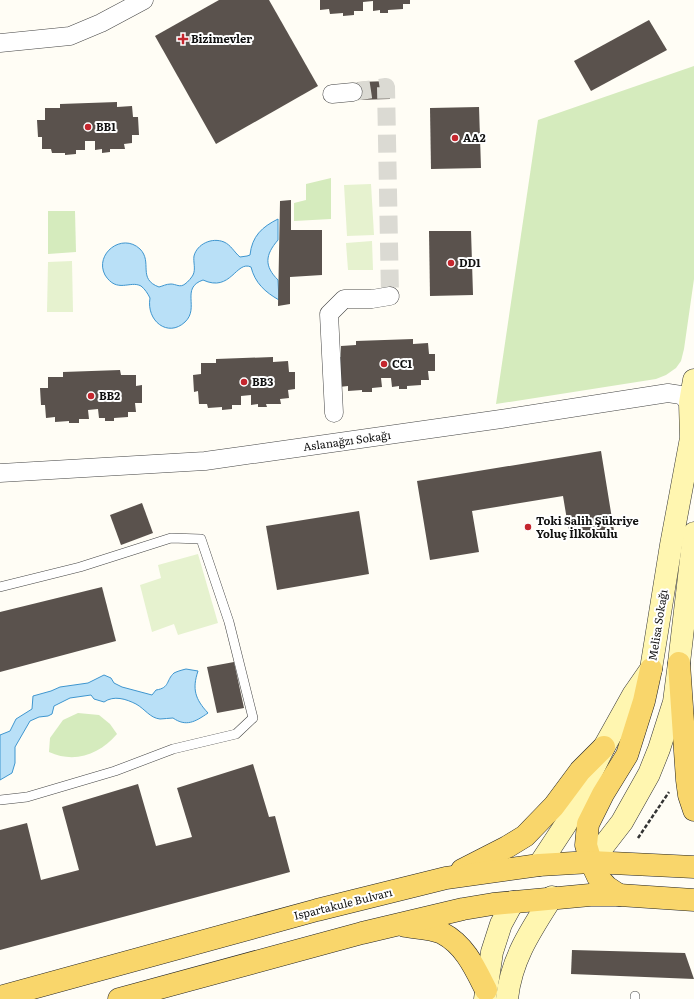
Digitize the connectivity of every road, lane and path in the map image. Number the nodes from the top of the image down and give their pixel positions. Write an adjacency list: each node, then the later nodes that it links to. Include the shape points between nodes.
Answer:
1 (144, 0): 2 (street, via 70,36)
2 (0, 43)
3 (353, 92): 4 (street)
4 (332, 94)
5 (390, 296): 8 (street, via 344,300 329,314)
6 (694, 380): 7 (street, Melisa Sokağı)
7 (690, 403): 9 (street, Aslanağzı Sokağı, via 681,395 668,393 205,461); 13 (street, Melisa Sokağı, via 691,438 670,545)
8 (334, 413)
9 (0, 473)
10 (694, 533): 12 (street)
11 (0, 587): 16 (lane, via 80,567 171,538 200,539 229,622 253,718 236,734 174,749 116,771 27,797)
12 (679, 663): 17 (main road, via 687,780); 19 (street, via 674,702 649,774 622,822)
13 (651, 669): 14 (street, Melisa Sokağı); 19 (main road, via 627,755 588,824 586,844)
14 (604, 747): 20 (street, Melisa Sokağı, via 566,824); 22 (main road, via 580,771 554,806 525,836)
15 (670, 792): 18 (path)
16 (0, 800)
17 (694, 810)
18 (638, 838)
19 (591, 862): 20 (main road, Ispartakule Bulvarı); 21 (main road, Ispartakule Bulvarı); 23 (main road, via 598,877); 24 (main road)
20 (539, 865): 22 (main road, Ispartakule Bulvarı); 26 (main road)
21 (694, 867)
22 (446, 878): 29 (main road, Ispartakule Bulvarı, via 302,914)
23 (619, 895): 24 (main road); 25 (main road)
24 (552, 897): 26 (main road); 31 (street, via 525,940 515,964)
25 (694, 900)
26 (513, 902): 27 (main road, via 463,909); 28 (street, via 492,952)
27 (396, 924): 28 (main road, via 441,932 454,941 469,958); 30 (main road)
28 (485, 994)
29 (0, 997)
30 (119, 999)
31 (507, 999)

